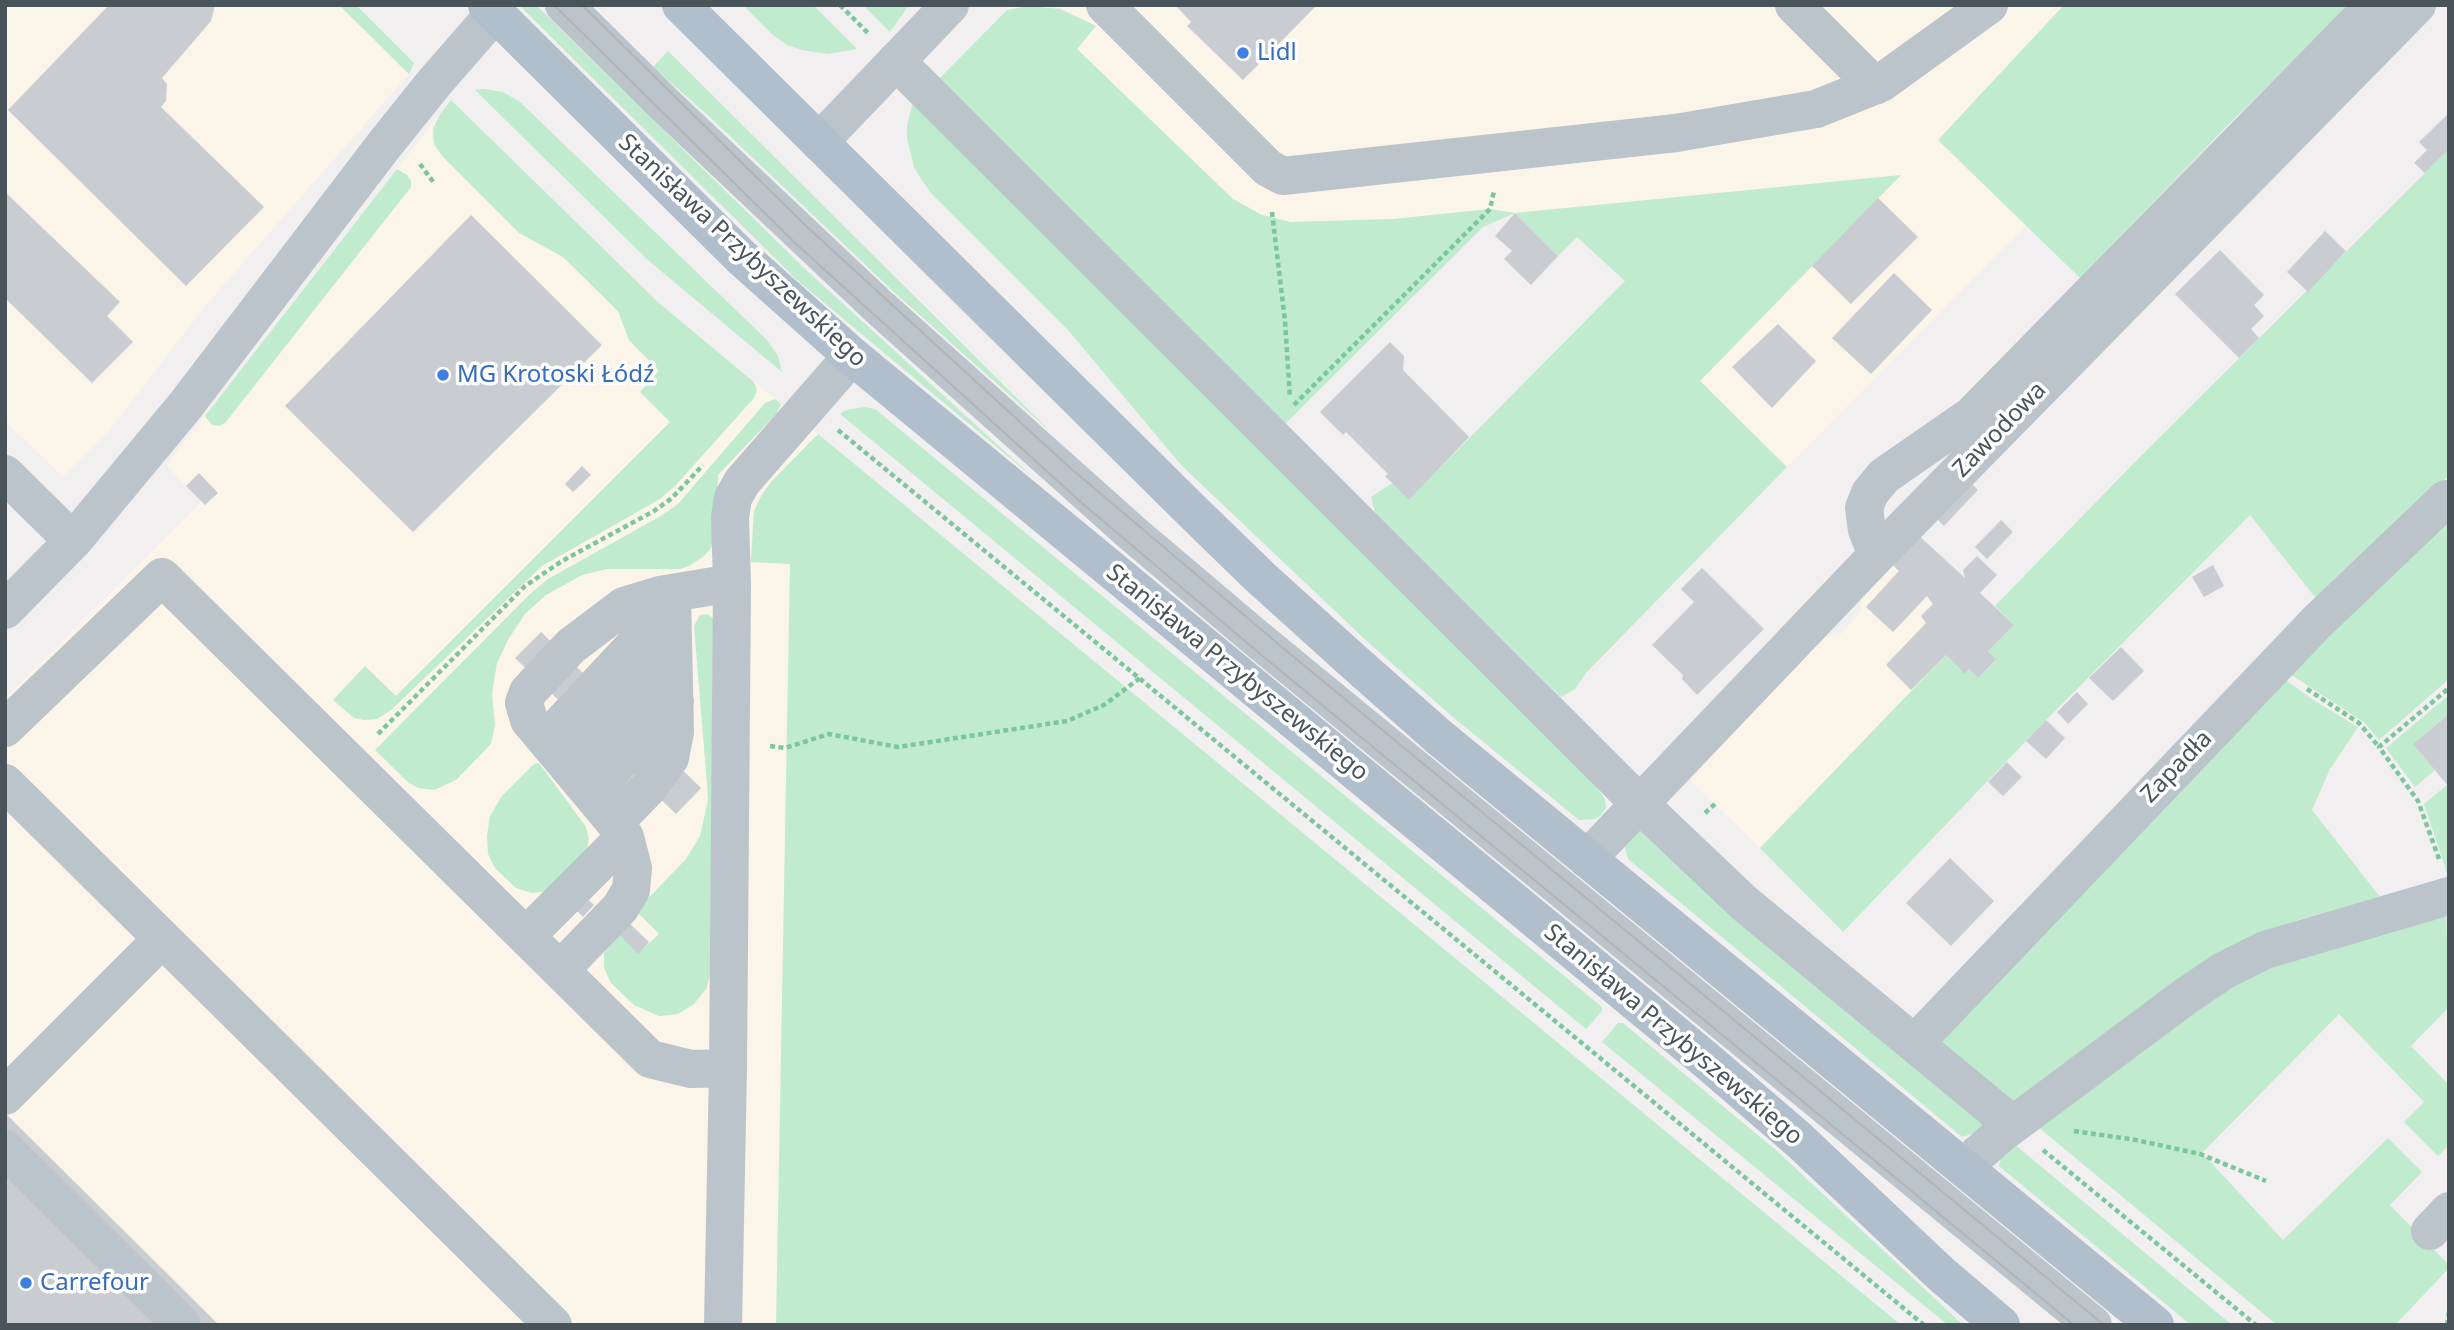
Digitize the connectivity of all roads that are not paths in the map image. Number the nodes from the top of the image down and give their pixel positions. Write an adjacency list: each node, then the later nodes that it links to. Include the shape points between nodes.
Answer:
1 (564, 5): 43 (street, via 878,306 1122,525)
2 (681, 5): 12 (main road)
3 (950, 5): 10 (street)
4 (1105, 5): 11 (street, via 1268,168 1283,176 1676,133 1799,114)
5 (1794, 5): 11 (street)
6 (1989, 5): 11 (street)
7 (2374, 5): 17 (street, via 1972,415 1884,477 1864,508)
8 (2417, 5): 17 (street, Zawodowa)
9 (491, 9): 13 (main road, Stanisława Przybyszewskiego, via 741,257); 16 (street, via 185,406)
10 (896, 61): 12 (street); 26 (street)
11 (1875, 86)
12 (819, 142): 28 (main road, via 1260,577 1439,737)
13 (852, 356): 18 (street, via 733,498); 42 (main road, Stanisława Przybyszewskiego, via 1706,1060)
14 (5, 474): 16 (street)
15 (2446, 499): 33 (street, Zapadła, via 2316,622)
16 (74, 541): 20 (street)
17 (1877, 555): 26 (street, Zawodowa)
18 (732, 583): 19 (street); 34 (street)
19 (672, 599): 21 (street); 24 (street, via 624,606 571,646 528,692 524,704 529,720)
20 (5, 610)
21 (673, 653): 22 (street); 24 (street)
22 (675, 702): 24 (street); 27 (street, via 670,758)
23 (5, 728): 30 (street, via 162,577)
24 (568, 766): 27 (street)
25 (5, 783): 31 (street)
26 (1640, 803): 28 (street, Zawodowa); 33 (street, via 1744,903)
27 (620, 830): 30 (street); 32 (street, via 633,868 631,890 620,908)
28 (1587, 859): 38 (main road)
29 (2449, 896): 36 (street, via 2265,950 2223,971)
30 (526, 936): 32 (street)
31 (162, 939): 35 (street); 40 (street)
32 (561, 969): 34 (street, via 650,1059 691,1069)
33 (1915, 1043): 36 (street)
34 (728, 1068): 41 (street)
35 (5, 1096)
36 (2019, 1130): 38 (street, via 1978,1154)
37 (5, 1149): 39 (street)
38 (1965, 1169): 44 (main road)
39 (182, 1325)
40 (553, 1325)
41 (723, 1325)
42 (2001, 1325)
43 (2093, 1325)
44 (2155, 1325)

